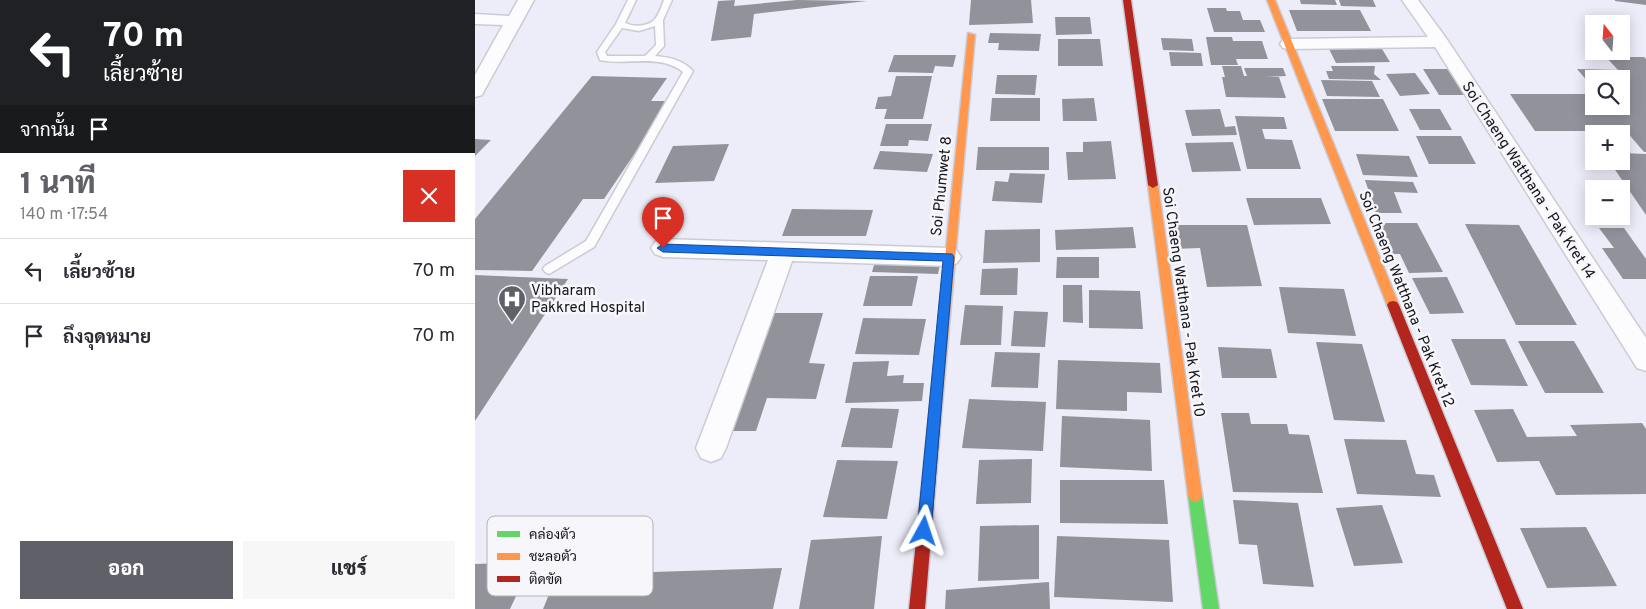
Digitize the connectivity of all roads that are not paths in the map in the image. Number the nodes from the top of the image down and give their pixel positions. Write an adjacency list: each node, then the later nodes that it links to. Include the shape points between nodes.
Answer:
1 (526, 0): 8 (street)
2 (632, 0): 10 (lane)
3 (668, 0): 9 (lane)
4 (1127, 0): 23 (street, Soi Chaeng Watthana - Pak Kret 10)
5 (1271, 0): 13 (street, Soi Chaeng Watthana - Pak Kret 12)
6 (1410, 0): 12 (street, Soi Chaeng Watthana - Pak Kret 14)
7 (475, 19): 8 (street)
8 (514, 20): 15 (street)
9 (659, 20): 10 (lane, via 648,27 630,29); 14 (lane, via 660,46)
10 (620, 24): 14 (lane, via 601,52 603,58)
11 (971, 35): 18 (street, Soi Phumwet 8)
12 (1440, 42): 13 (street); 20 (street, Soi Chaeng Watthana - Pak Kret 14)
13 (1289, 44): 24 (street, Soi Chaeng Watthana - Pak Kret 12)
14 (648, 58): 19 (lane, via 682,65 689,71 590,244)
15 (475, 91)
16 (663, 248): 17 (street)
17 (783, 252): 18 (street); 21 (street)
18 (949, 257): 22 (street, Soi Phumwet 8)
19 (549, 269)
20 (1646, 360)
21 (711, 448)
22 (917, 609)
23 (1211, 609)
24 (1515, 609)

